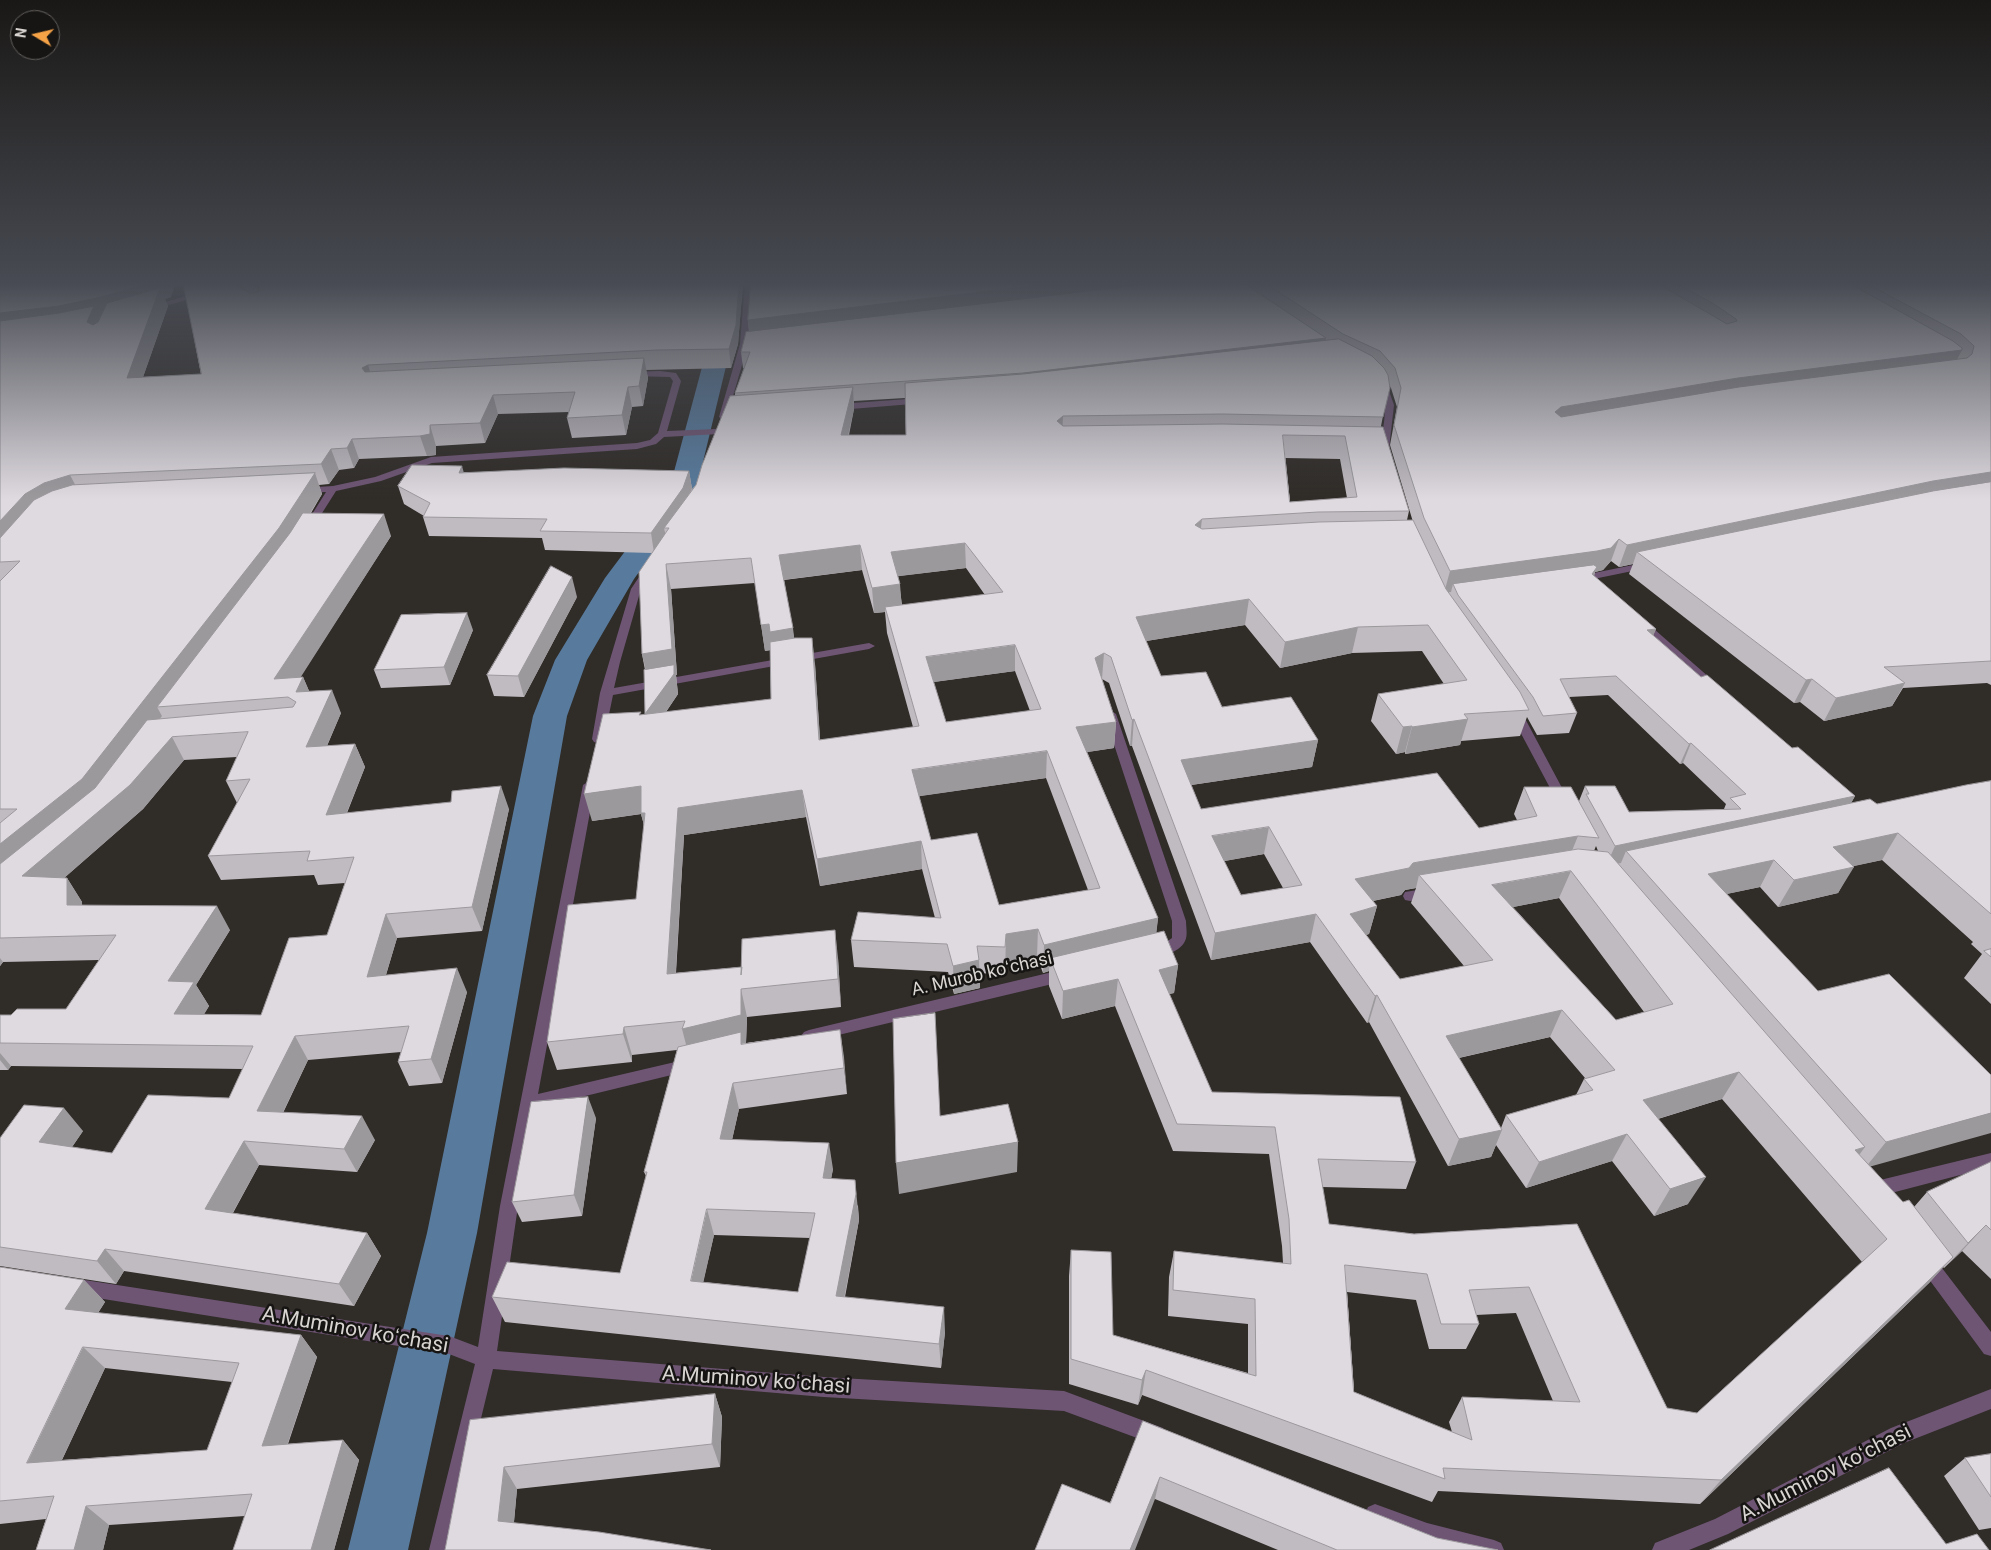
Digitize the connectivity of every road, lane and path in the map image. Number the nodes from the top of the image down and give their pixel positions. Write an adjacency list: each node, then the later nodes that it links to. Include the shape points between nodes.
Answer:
1 (742, 354): 6 (street, via 729,415 715,437)
2 (1372, 374): 7 (street, via 1386,389 1391,407 1379,444)
3 (621, 375): 6 (street, via 660,372 673,375 677,381)
4 (927, 400): 5 (street)
5 (830, 408)
6 (662, 434): 8 (street, via 653,442 637,446 431,460 378,479)
7 (1389, 464)
8 (333, 489): 9 (street); 10 (street)
9 (294, 490)
10 (303, 536)
11 (659, 557): 16 (street, via 636,589)
12 (1658, 563): 13 (street, via 1594,581)
13 (1571, 580)
14 (1634, 616): 17 (street)
15 (869, 646): 16 (street)
16 (606, 693): 20 (street)
17 (1722, 694)
18 (1508, 701): 22 (street)
19 (1106, 702): 25 (street, via 1179,921 1179,940 1163,951)
20 (596, 751)
21 (592, 771): 29 (street)
22 (1569, 813)
23 (1439, 891): 24 (street)
24 (1410, 896)
25 (1144, 956)
26 (1077, 972): 27 (street, A. Murob koʻchasi)
27 (798, 1039)
28 (702, 1062): 29 (street)
29 (530, 1103): 35 (street, via 509,1206)
30 (1991, 1160): 31 (street)
31 (1872, 1191)
32 (1920, 1253): 34 (street)
33 (58, 1285): 35 (street, A.Muminov koʻchasi, via 449,1345)
34 (1991, 1347)
35 (486, 1359): 37 (street, A.Muminov koʻchasi, via 1064,1401); 39 (street)
36 (1991, 1399): 41 (street, A.Muminov koʻchasi, via 1898,1435 1721,1527)
37 (1176, 1442)
38 (1362, 1509): 40 (street, via 1427,1533)
39 (439, 1550)
40 (1494, 1550)
41 (1662, 1550)

